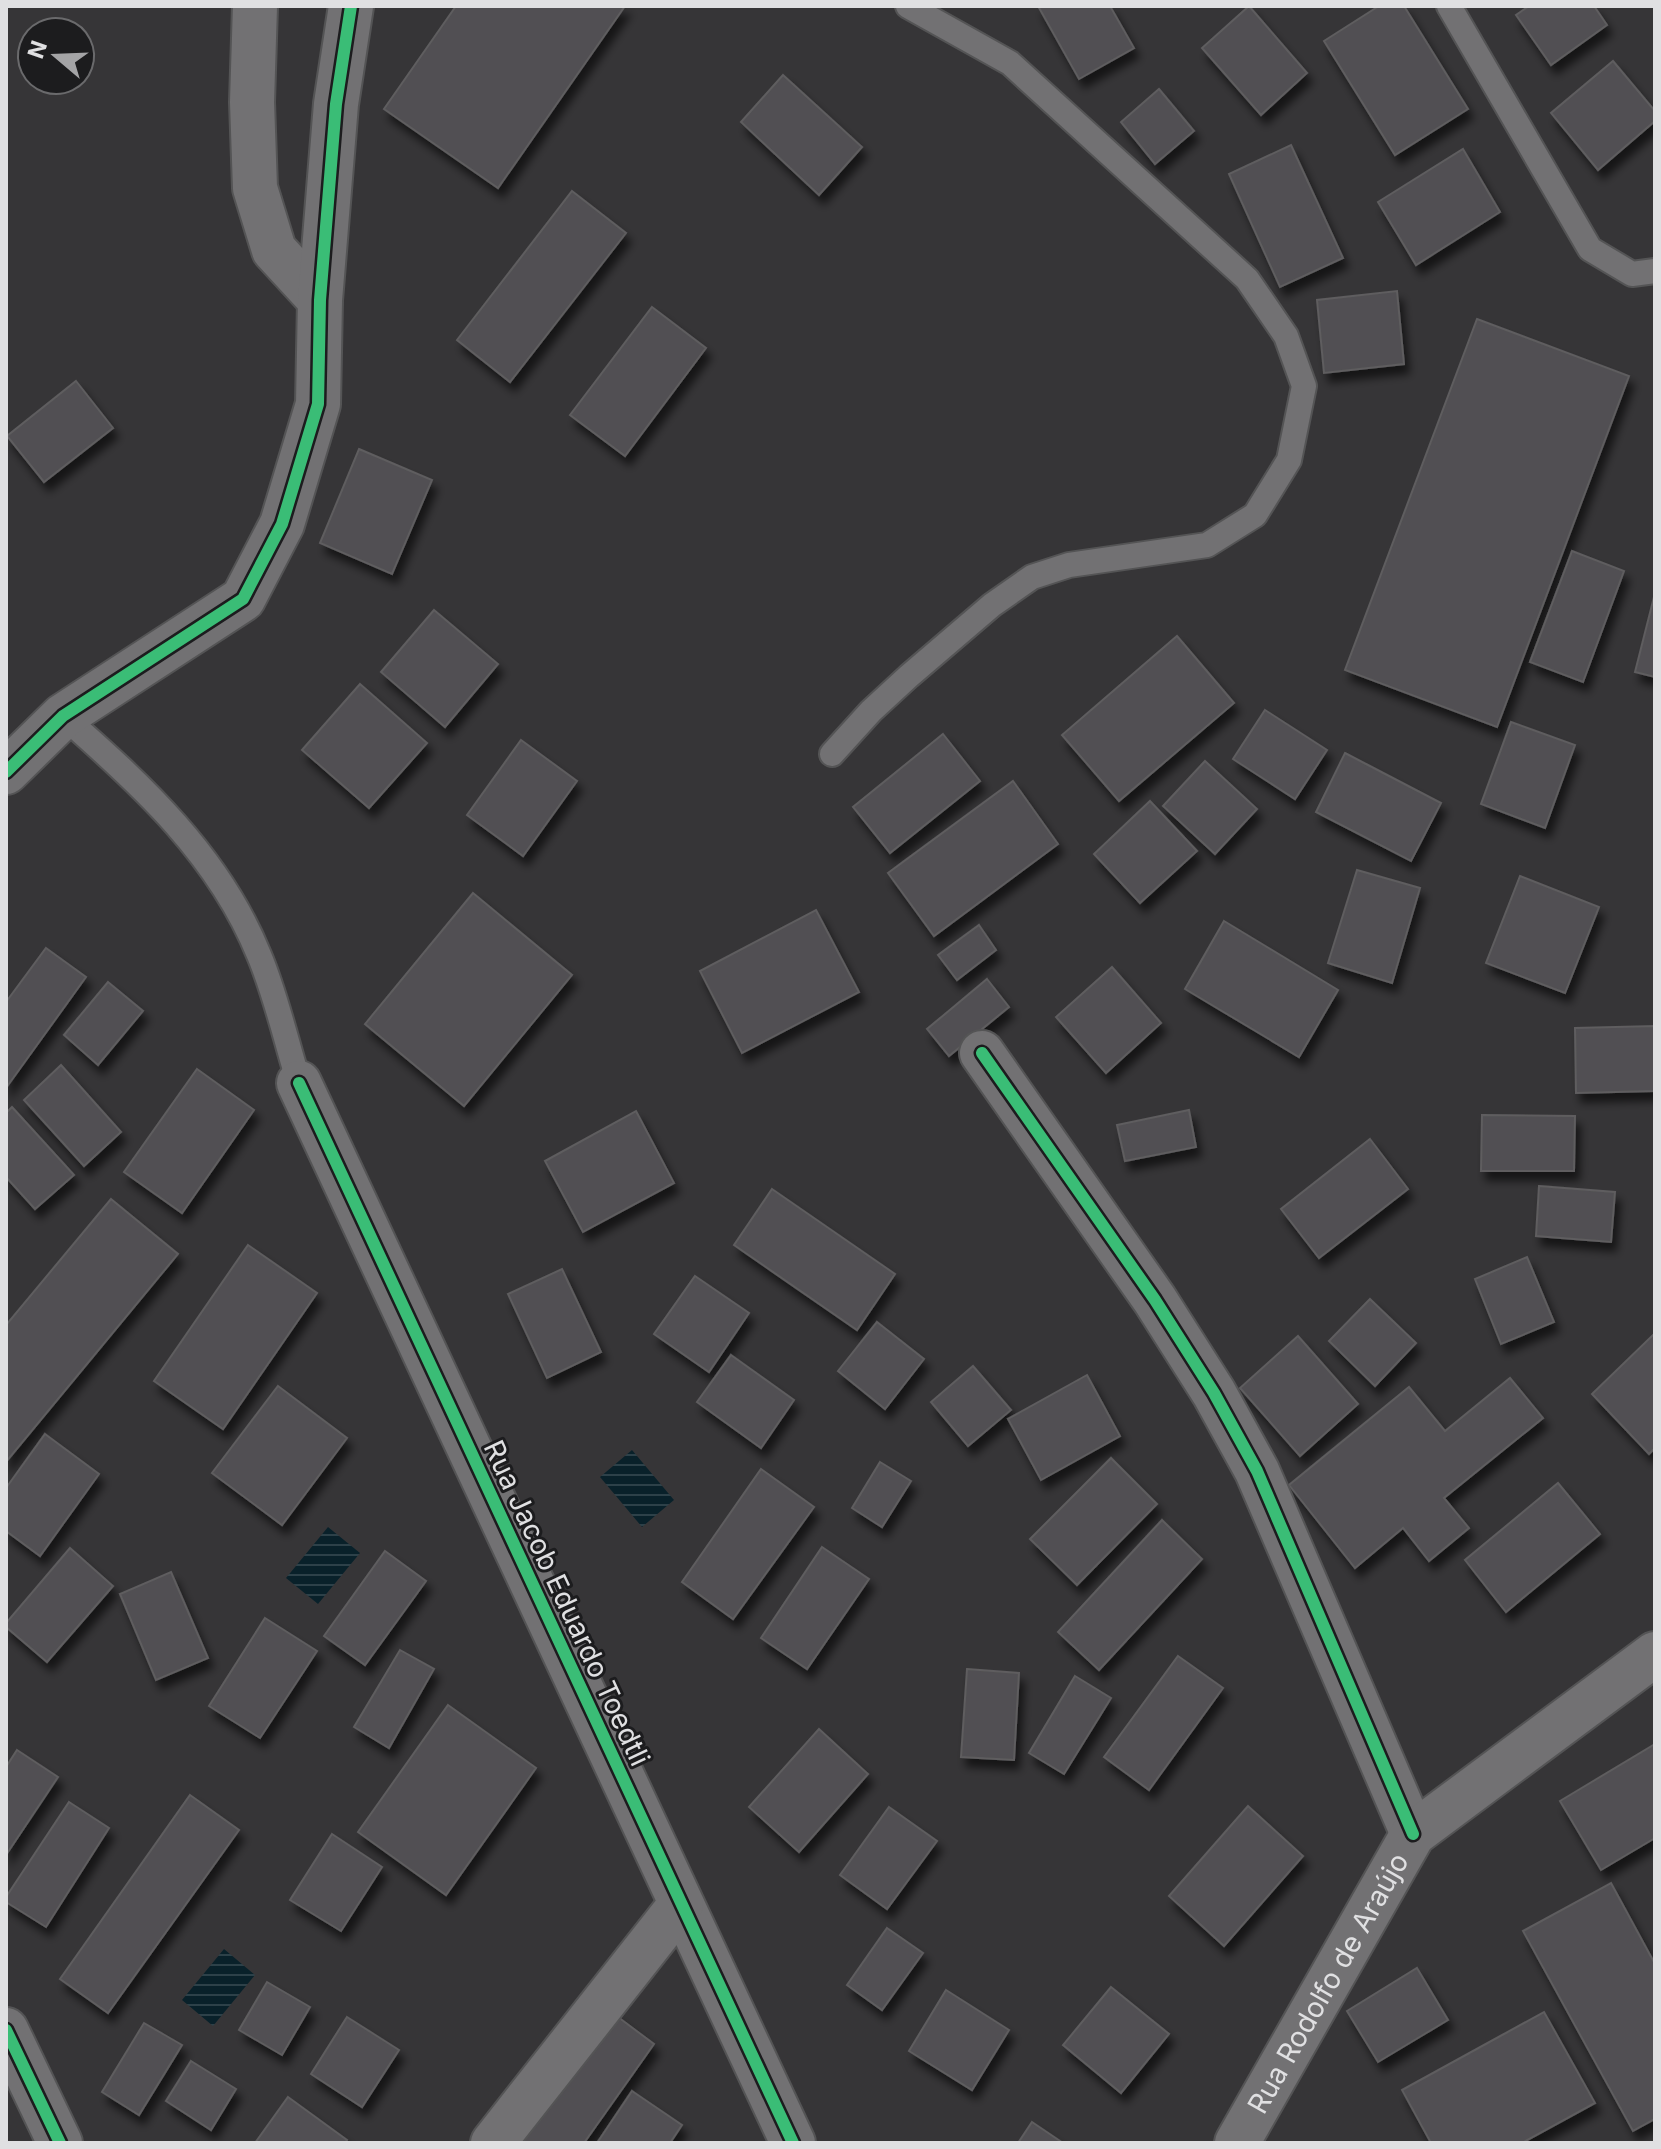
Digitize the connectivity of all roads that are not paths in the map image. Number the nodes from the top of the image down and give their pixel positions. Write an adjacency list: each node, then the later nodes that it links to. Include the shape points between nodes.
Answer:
1 (255, 6): 6 (street, via 255,188 274,250)
2 (351, 6): 6 (street, via 336,104)
3 (908, 6): 8 (lane, via 1010,63 1247,279 1286,336 1304,386 1289,460 1255,515 1207,545 1069,565 1032,577 909,676)
4 (1449, 6): 5 (lane, via 1590,249 1632,274)
5 (1655, 271)
6 (320, 300): 7 (street, via 318,404 282,524 243,599)
7 (63, 716): 9 (street); 11 (lane, via 177,824 229,892 260,956)
8 (832, 754)
9 (6, 772)
10 (982, 1053): 13 (street, via 1214,1393 1257,1471)
11 (299, 1083): 14 (street, Rua Jacob Eduardo Toedtli)
12 (1655, 1654): 13 (street, Rua Rodolfo de Araújo)
13 (1413, 1834): 19 (street, Rua Rodolfo de Araújo)
14 (681, 1904): 17 (street); 18 (street, Rua Jacob Eduardo Toedtli)
15 (6, 2030): 16 (street)
16 (60, 2143)
17 (493, 2143)
18 (793, 2143)
19 (1237, 2143)

